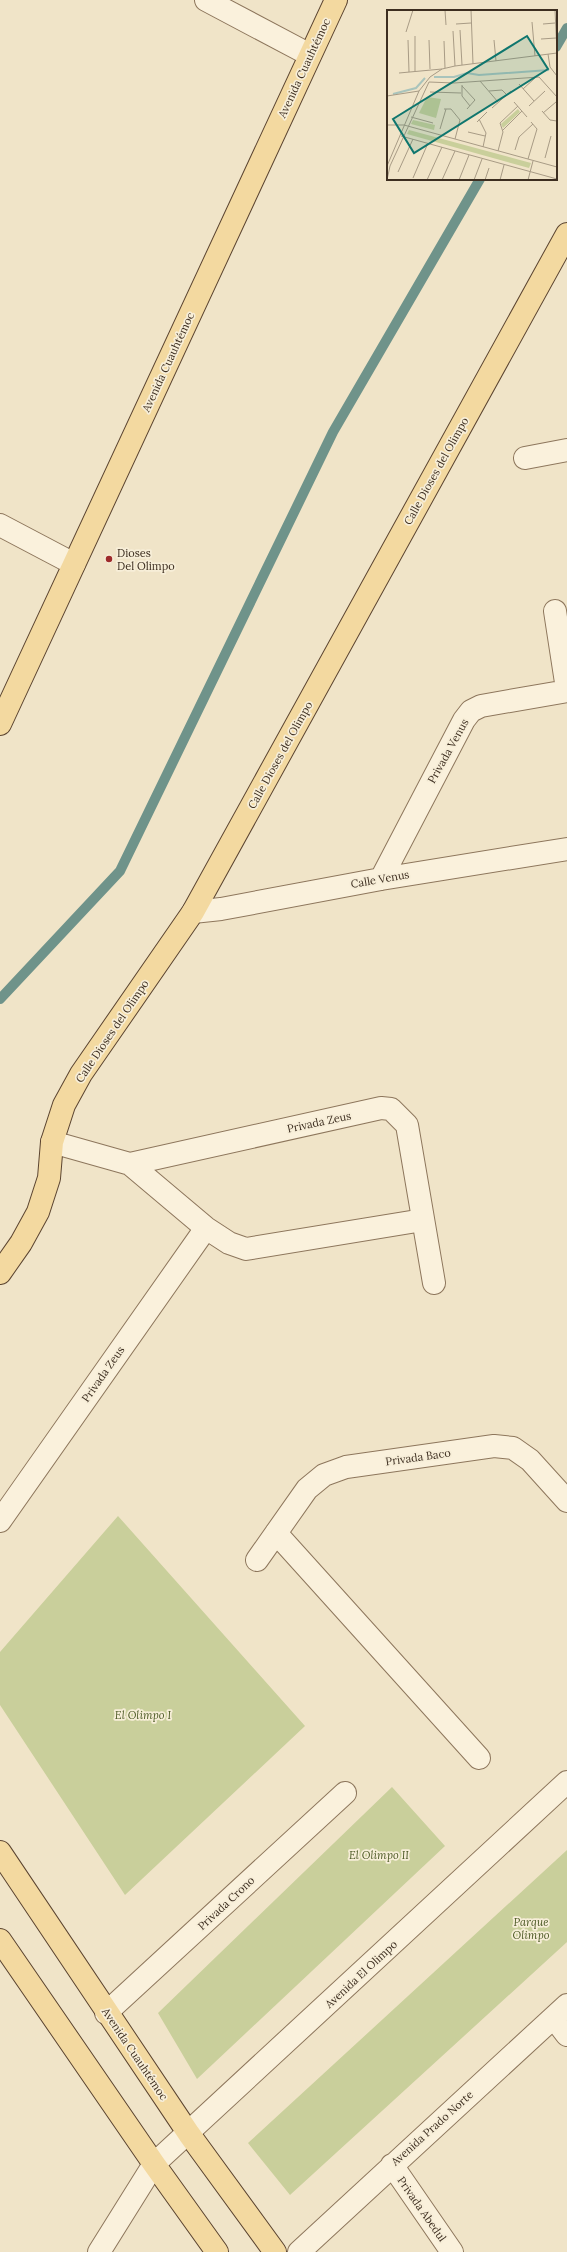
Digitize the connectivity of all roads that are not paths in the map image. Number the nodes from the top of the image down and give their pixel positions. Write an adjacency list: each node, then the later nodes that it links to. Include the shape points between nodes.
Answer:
1 (206, 0): 3 (street)
2 (336, 0): 3 (main road, Avenida Cuauhtémoc)
3 (310, 55): 8 (main road, Avenida Cuauhtémoc)
4 (567, 234): 14 (main road, Calle Dioses del Olimpo)
5 (567, 450): 6 (street)
6 (525, 458)
7 (0, 525): 8 (street)
8 (74, 564): 11 (main road, Avenida Cuauhtémoc)
9 (555, 611): 10 (street, Privada Venus)
10 (567, 690): 13 (street, Privada Venus, via 482,706 471,711)
11 (0, 724)
12 (567, 849): 13 (street, Calle Venus)
13 (380, 879): 14 (street, Calle Venus)
14 (193, 912): 15 (main road, Calle Dioses del Olimpo, via 81,1074 64,1106)
15 (52, 1142): 16 (street, Privada Zeus); 19 (main road, Calle Dioses del Olimpo, via 49,1178 38,1212)
16 (130, 1164): 17 (street, Privada Zeus, via 380,1108 391,1109 407,1125); 18 (street, Privada Zeus)
17 (423, 1220): 18 (street, Privada Zeus, via 246,1249 229,1243); 20 (street, Privada Zeus)
18 (206, 1228): 22 (street, Privada Zeus)
19 (0, 1273)
20 (434, 1282)
21 (567, 1501): 23 (street, Privada Baco, via 530,1460 513,1448 494,1446 346,1467 324,1475 307,1489)
22 (0, 1521)
23 (276, 1533): 24 (street, Privada Baco); 25 (street)
24 (258, 1560)
25 (478, 1758)
26 (567, 1782): 33 (street, Avenida El Olimpo)
27 (346, 1793): 31 (street, Privada Crono)
28 (0, 1852): 31 (main road, Avenida Cuauhtémoc)
29 (0, 1940): 34 (main road)
30 (560, 2011): 32 (street); 35 (street, Avenida Prado Norte)
31 (106, 2013): 33 (main road, Avenida Cuauhtémoc)
32 (567, 2035)
33 (189, 2134): 34 (street, Avenida El Olimpo); 38 (main road, Avenida Cuauhtémoc)
34 (154, 2164): 36 (street, Avenida El Olimpo); 37 (main road)
35 (392, 2165): 39 (street, Avenida Prado Norte); 40 (street, Privada Abedul)
36 (99, 2252)
37 (217, 2252)
38 (275, 2252)
39 (299, 2252)
40 (452, 2252)

